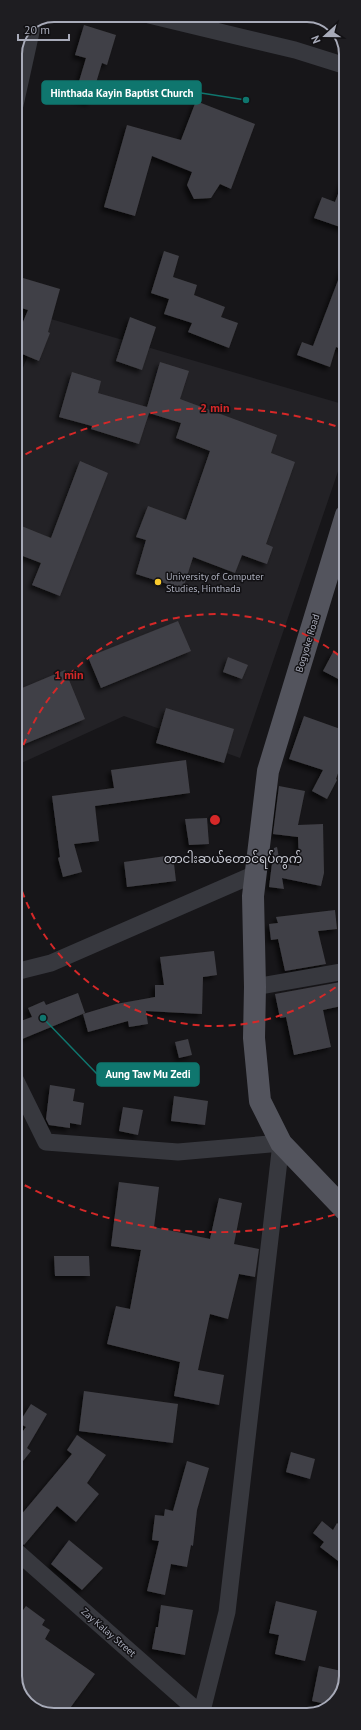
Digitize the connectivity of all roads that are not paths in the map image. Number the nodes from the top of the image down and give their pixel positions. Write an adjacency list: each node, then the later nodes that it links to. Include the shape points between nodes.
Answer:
1 (178, 22): 3 (street, via 295,50)
2 (31, 31): 4 (street)
3 (339, 64)
4 (22, 74)
5 (339, 538): 6 (main road, Bogyoke Road, via 268,771)
6 (255, 874): 7 (street, via 51,963); 9 (main road, Bogyoke Road)
7 (22, 970)
8 (339, 972): 9 (street)
9 (255, 986): 11 (main road, Bogyoke Road, via 254,1038 260,1101)
10 (22, 1093): 11 (street, via 46,1142 178,1152)
11 (281, 1143): 12 (main road, Bogyoke Road); 15 (street, via 227,1612)
12 (339, 1205)
13 (22, 1556): 14 (street, Zay Kalay Street)
14 (194, 1708)
15 (204, 1708)

